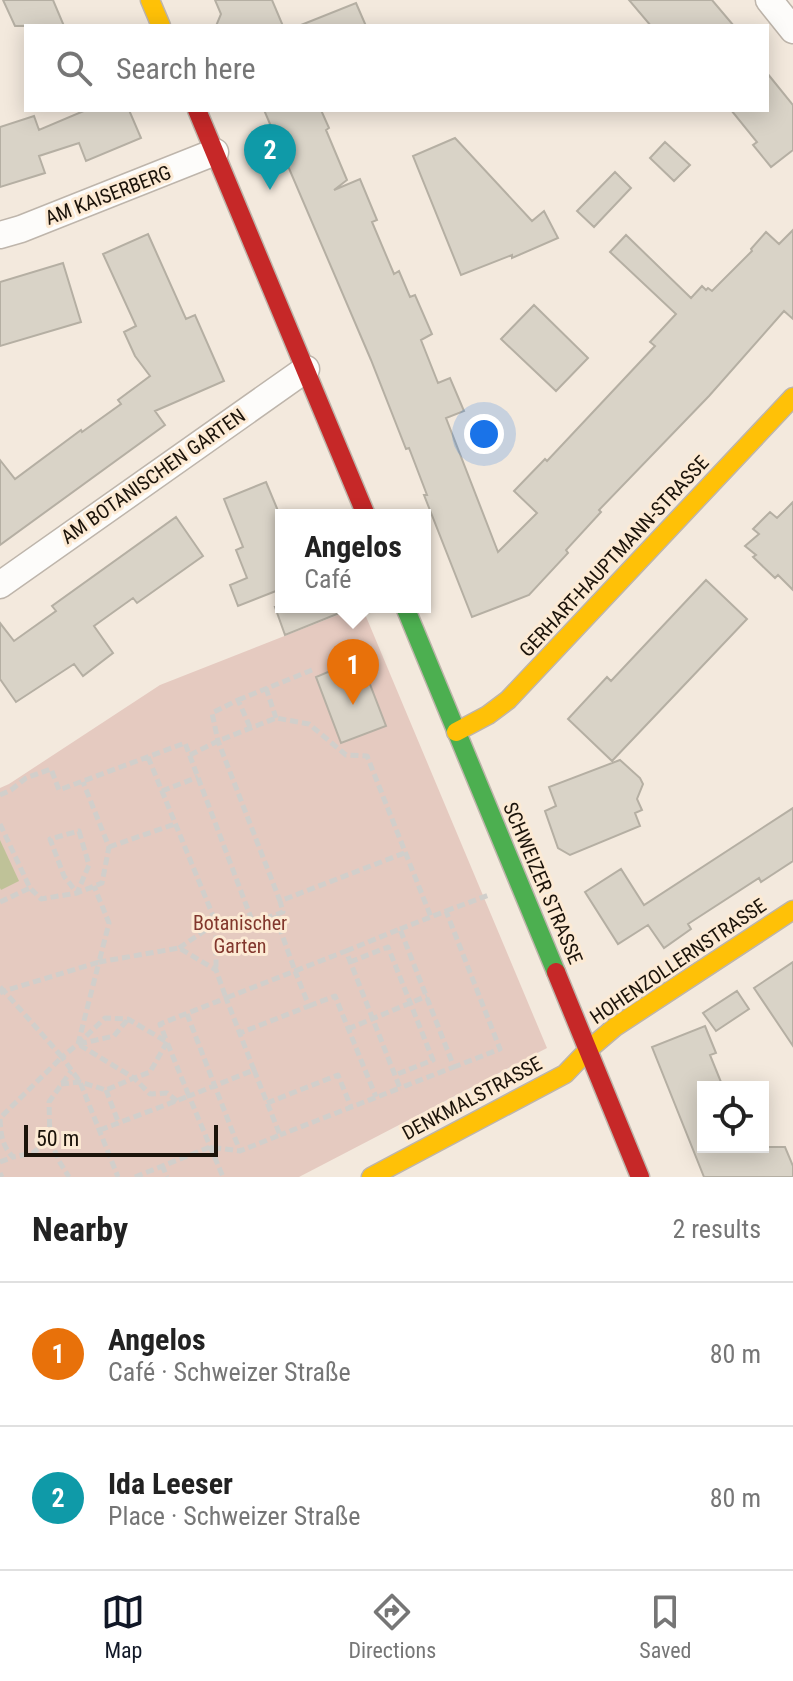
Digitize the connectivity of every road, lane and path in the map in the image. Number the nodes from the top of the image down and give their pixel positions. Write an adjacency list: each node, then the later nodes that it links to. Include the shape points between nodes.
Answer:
1 (150, 0): 3 (main road)
2 (769, 0): 4 (street)
3 (160, 24)
4 (793, 30)
5 (198, 112): 6 (main road)
6 (215, 152): 7 (street, AM KAISERBERG); 8 (main road)
7 (0, 235)
8 (306, 369): 10 (main road); 11 (street, AM BOTANISCHEN GARTEN)
9 (793, 397): 18 (main road, GERHART-HAUPTMANN-STRASSE, via 508,700)
10 (364, 509)
11 (0, 585)
12 (407, 613): 18 (main road, SCHWEIZER STRASSE)
13 (312, 670): 14 (path)
14 (266, 688): 15 (path); 16 (path)
15 (238, 700): 17 (path); 19 (path, via 212,713)
16 (276, 718): 17 (path); 29 (path, via 309,724 346,755 367,756)
17 (250, 727): 19 (path)
18 (456, 732): 61 (main road, SCHWEIZER STRASSE)
19 (218, 741): 20 (path); 35 (path)
20 (190, 755): 21 (path, via 185,743); 22 (path)
21 (148, 757): 23 (path); 24 (path)
22 (198, 777): 24 (path); 41 (path)
23 (83, 782): 25 (path, via 59,790 51,769); 28 (path)
24 (162, 791): 27 (path)
25 (0, 795)
26 (0, 824): 31 (path)
27 (175, 824): 28 (path); 40 (path)
28 (109, 847): 30 (path, via 102,883)
29 (407, 852): 35 (path); 39 (path)
30 (94, 886): 32 (path); 45 (path, via 109,923)
31 (30, 888): 32 (path, via 41,899); 34 (path)
32 (77, 893): 32 (path, via 64,876 50,839 79,831 89,865)
33 (492, 894): 37 (path)
34 (0, 901)
35 (280, 901): 38 (path, via 283,912)
36 (793, 910): 61 (main road, HOHENZOLLERNSTRASSE)
37 (446, 911): 39 (path); 63 (path, via 500,1049)
38 (275, 915): 41 (path); 48 (path)
39 (431, 917): 42 (path)
40 (216, 923): 41 (path); 43 (path); 47 (path)
41 (253, 923)
42 (400, 929): 44 (path); 50 (path)
43 (179, 948): 45 (path); 47 (path)
44 (346, 951): 46 (path); 48 (path)
45 (99, 962): 49 (path); 60 (path)
46 (350, 962): 52 (path, via 388,947); 55 (path)
47 (216, 970): 51 (path)
48 (295, 971): 51 (path); 53 (path)
49 (1, 991): 62 (path)
50 (427, 996): 52 (path); 63 (path)
51 (226, 998): 54 (path); 58 (path)
52 (410, 1003): 55 (path); 66 (path, via 433,1060)
53 (309, 1006): 57 (path, via 335,996); 58 (path)
54 (186, 1013): 59 (path, via 160,1024); 70 (path)
55 (372, 1018): 57 (path); 66 (path)
56 (128, 1019): 59 (path); 60 (path, via 114,1036); 60 (path, via 105,1018)
57 (348, 1029): 74 (path)
58 (240, 1033): 64 (path)
59 (167, 1042): 67 (path, via 150,1072); 73 (path)
60 (78, 1044): 62 (path); 67 (path)
61 (588, 1050): 93 (main road, DENKMALSTRASSE, via 565,1074); 94 (main road, SCHWEIZER STRASSE)
62 (62, 1057): 65 (path); 78 (path)
63 (454, 1067): 71 (path)
64 (254, 1070): 70 (path); 76 (path)
65 (71, 1071): 68 (path); 69 (path)
66 (395, 1075): 71 (path)
67 (134, 1078): 72 (path); 75 (path, via 150,1094 167,1093)
68 (80, 1082): 69 (path); 72 (path); 80 (path)
69 (61, 1084): 82 (path, via 49,1102)
70 (215, 1085): 73 (path); 84 (path)
71 (400, 1088): 74 (path)
72 (106, 1090): 79 (path)
73 (189, 1096): 75 (path); 83 (path)
74 (376, 1097): 77 (path)
75 (177, 1101): 79 (path)
76 (267, 1103): 77 (path, via 338,1075); 81 (path)
77 (351, 1107): 81 (path)
78 (0, 1119): 85 (path, via 2,1140)
79 (119, 1124): 80 (path)
80 (100, 1130): 89 (path)
81 (280, 1135): 84 (path)
82 (50, 1139): 85 (path, via 33,1153); 88 (path)
83 (210, 1147): 84 (path); 87 (path); 92 (path)
84 (240, 1151)
85 (13, 1157): 86 (path)
86 (0, 1162)
87 (162, 1165): 90 (path); 91 (path)
88 (69, 1177)
89 (118, 1177)
90 (135, 1177)
91 (167, 1177)
92 (223, 1177)
93 (371, 1177)
94 (640, 1177)

